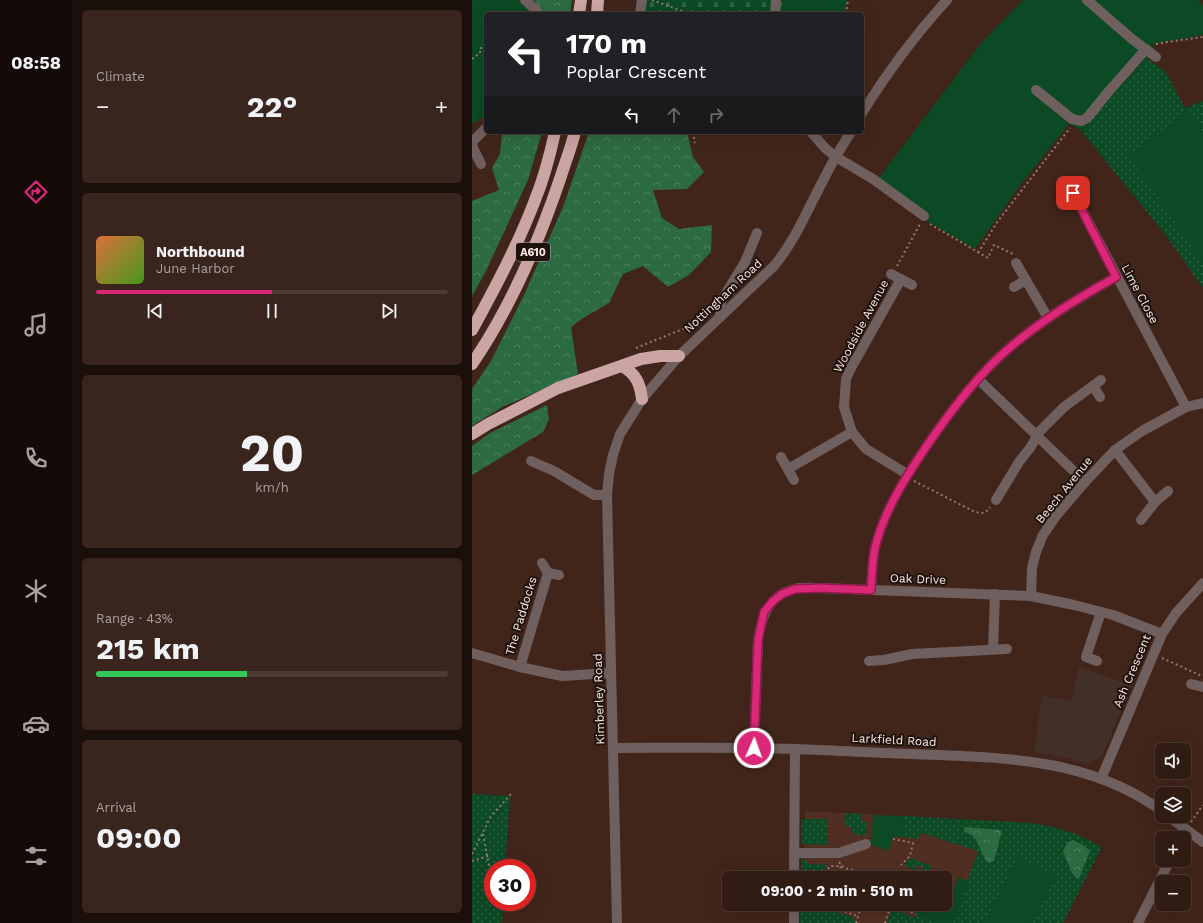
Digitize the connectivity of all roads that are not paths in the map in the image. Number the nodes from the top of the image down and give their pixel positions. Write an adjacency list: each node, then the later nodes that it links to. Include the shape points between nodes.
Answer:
1 (524, 0): 8 (street)
2 (581, 0): 9 (highway)
3 (598, 0): 10 (highway)
4 (642, 0): 11 (street)
5 (776, 0): 12 (street)
6 (947, 0): 16 (street, via 892,69)
7 (1087, 0): 13 (street)
8 (537, 12)
9 (579, 12)
10 (597, 12)
11 (640, 12)
12 (775, 12)
13 (1146, 49): 14 (street); 15 (street, via 1087,118 1077,121 1072,119)
14 (1156, 57)
15 (1036, 90)
16 (864, 110)
17 (484, 130): 23 (street)
18 (555, 134): 36 (highway, A610, via 544,175 523,230)
19 (574, 134): 38 (highway, A610, via 537,243 501,316)
20 (813, 134): 24 (street)
21 (849, 134): 24 (street, Nottingham Road)
22 (472, 142): 25 (street)
23 (472, 142)
24 (836, 157): 27 (street, via 873,179); 34 (street, Nottingham Road, via 785,252 774,266)
25 (481, 164)
26 (1073, 193): 30 (street, Lime Close)
27 (923, 218)
28 (756, 233): 34 (street, via 745,262 721,301)
29 (1016, 263): 31 (street)
30 (1116, 277): 35 (street); 44 (street, Lime Close)
31 (1026, 280): 33 (street); 35 (street)
32 (912, 286): 45 (street, Woodside Avenue, via 895,276 850,368 846,379 844,407)
33 (1014, 287)
34 (720, 317): 37 (street, Nottingham Road)
35 (1048, 318): 40 (street, via 997,359)
36 (472, 330)
37 (679, 356): 39 (highway, via 642,359); 42 (street, Nottingham Road)
38 (472, 364)
39 (622, 366): 42 (highway, via 636,377); 46 (highway, via 558,388)
40 (978, 379): 47 (street); 53 (street, via 941,425)
41 (1100, 397): 47 (street, via 1097,383 1064,407)
42 (642, 399): 52 (street, Nottingham Road, via 620,434)
43 (1203, 403): 44 (street, Beech Avenue)
44 (1186, 407): 48 (street, Beech Avenue, via 1142,431)
45 (852, 432): 51 (street); 53 (street, Woodside Avenue, via 866,449)
46 (472, 434)
47 (1037, 436): 55 (street); 58 (street)
48 (1115, 450): 55 (street, Beech Avenue); 59 (street)
49 (781, 457): 51 (street)
50 (531, 461): 57 (street, via 561,480 594,495)
51 (788, 469): 54 (street)
52 (609, 474): 57 (street, Kimberley Road)
53 (907, 476): 65 (street, via 880,530 875,549)
54 (794, 480)
55 (1085, 482): 67 (street, Beech Avenue, via 1043,535 1032,568)
56 (1168, 491): 59 (street)
57 (607, 495): 76 (street, Kimberley Road)
58 (996, 500)
59 (1154, 502): 60 (street)
60 (1141, 520)
61 (542, 563): 62 (street, The Paddocks)
62 (548, 573): 63 (street, The Paddocks); 75 (street, The Paddocks)
63 (559, 575)
64 (1203, 583): 69 (street, Ash Crescent, via 1176,613)
65 (871, 590): 66 (street, Oak Drive); 80 (street, Oak Drive, via 795,589 782,594 764,612 758,640)
66 (995, 594): 67 (street, Oak Drive); 70 (street)
67 (1030, 596): 68 (street, Oak Drive)
68 (1101, 612): 69 (street, Oak Drive); 74 (street, via 1086,657)
69 (1162, 634): 82 (street, Ash Crescent)
70 (993, 649): 71 (street); 73 (street, via 912,654)
71 (1007, 649)
72 (472, 653): 75 (street, The Paddocks)
73 (869, 661)
74 (1097, 661)
75 (520, 667): 76 (street, The Paddocks, via 562,676)
76 (611, 674): 79 (street, Kimberley Road)
77 (1191, 684): 78 (street)
78 (1203, 687)
79 (613, 748): 80 (street, Larkfield Road); 93 (street, Kimberley Road)
80 (754, 748): 81 (street, Larkfield Road)
81 (795, 749): 82 (street, Larkfield Road, via 1017,759 1056,765); 89 (street)
82 (1101, 779): 83 (street, Larkfield Road)
83 (1155, 807)
84 (1174, 823): 85 (street)
85 (1181, 831)
86 (1191, 837): 87 (street)
87 (1203, 842)
88 (866, 844): 89 (street, via 839,853)
89 (794, 853): 91 (street)
90 (1166, 867): 95 (street)
91 (794, 871)
92 (794, 911): 94 (street)
93 (617, 923)
94 (794, 923)
95 (1138, 923)

